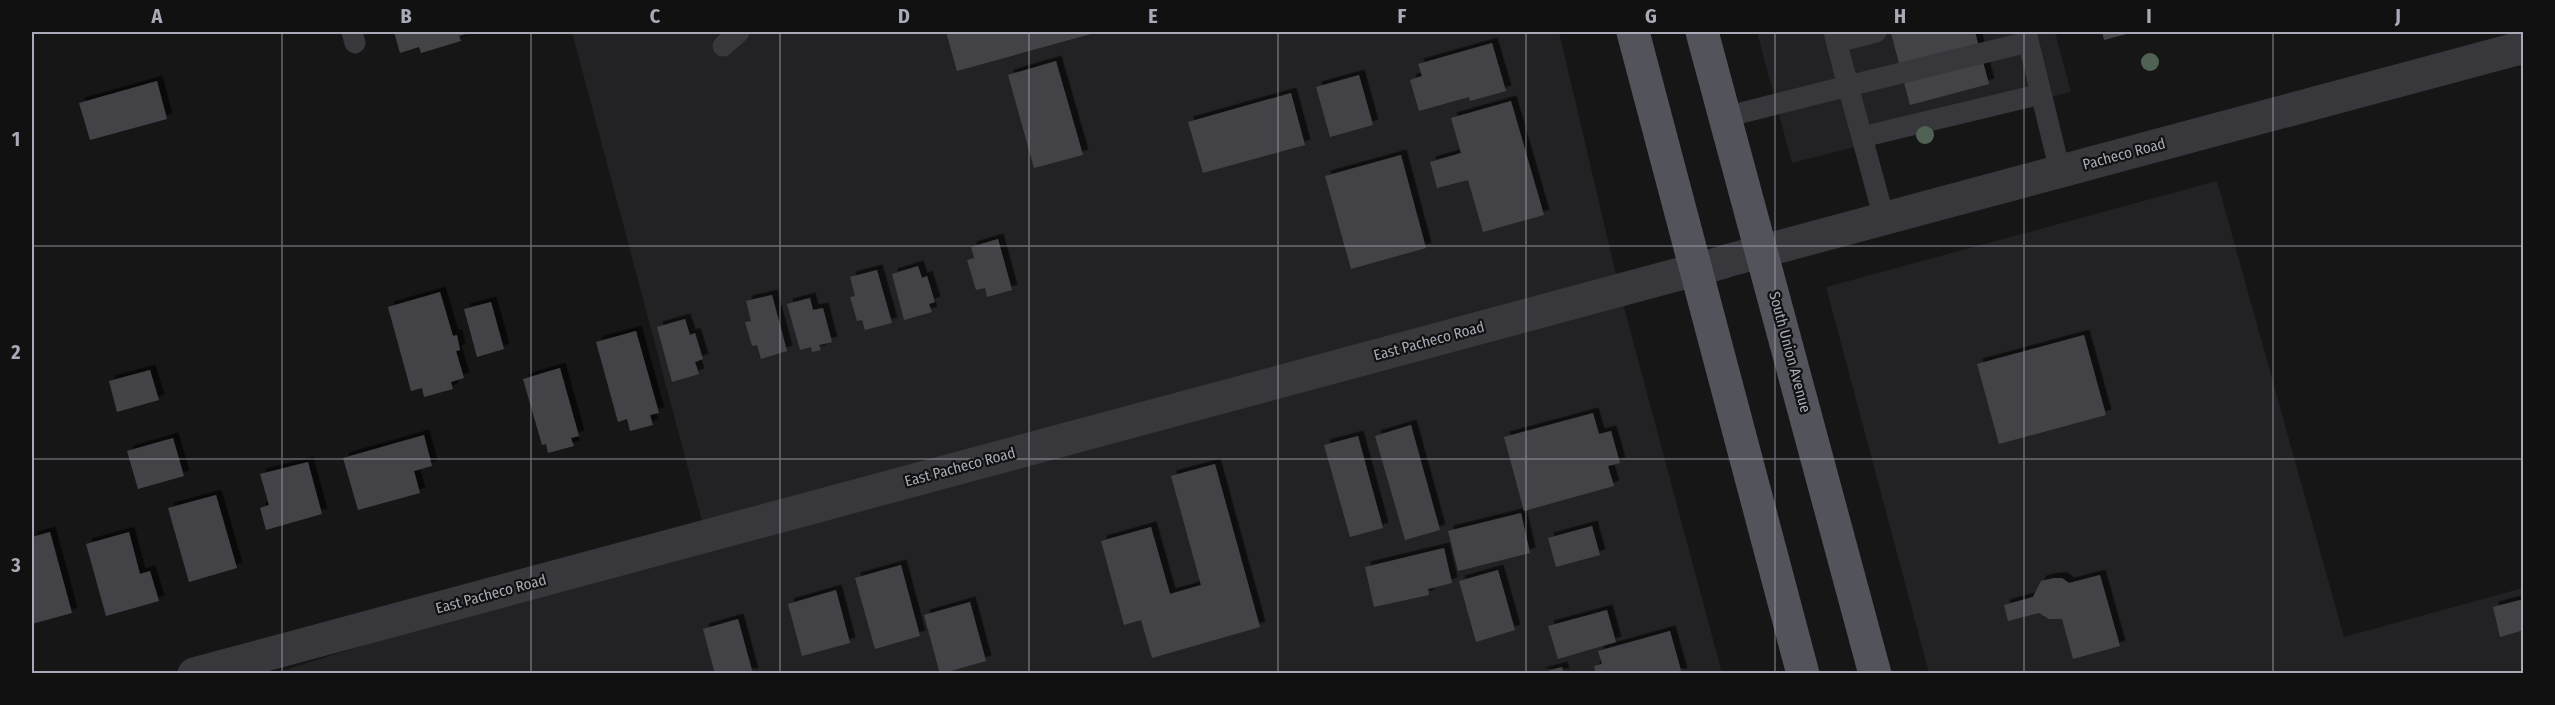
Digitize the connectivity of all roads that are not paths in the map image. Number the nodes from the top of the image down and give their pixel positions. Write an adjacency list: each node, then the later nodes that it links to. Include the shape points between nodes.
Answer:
1 (1633, 32): 14 (main road)
2 (1702, 32): 9 (main road, South Union Avenue)
3 (1876, 32): 4 (lane)
4 (1835, 37): 7 (lane)
5 (2027, 37): 7 (lane); 8 (lane)
6 (2523, 47): 11 (street, Pacheco Road)
7 (1848, 86): 9 (lane); 10 (lane)
8 (2041, 94): 10 (lane); 11 (lane)
9 (1725, 117): 13 (main road, South Union Avenue)
10 (1862, 137): 12 (lane)
11 (2060, 171): 12 (street, Pacheco Road)
12 (1884, 218): 13 (street, Pacheco Road)
13 (1762, 252): 14 (street, Pacheco Road); 17 (main road, South Union Avenue)
14 (1711, 265): 15 (street, East Pacheco Road); 16 (main road)
15 (194, 674)
16 (1803, 674)
17 (1875, 674)

